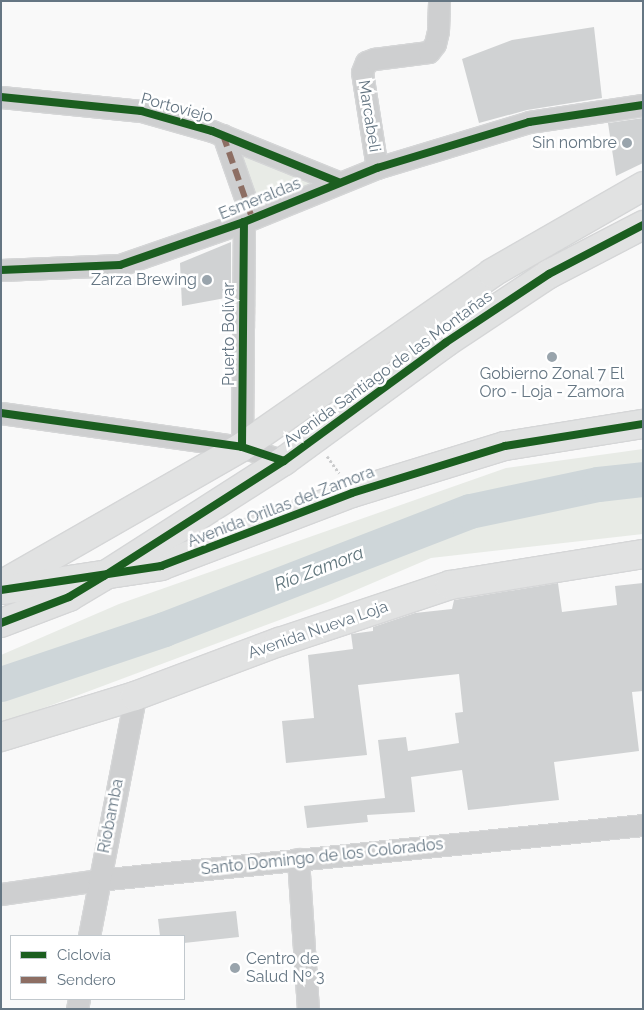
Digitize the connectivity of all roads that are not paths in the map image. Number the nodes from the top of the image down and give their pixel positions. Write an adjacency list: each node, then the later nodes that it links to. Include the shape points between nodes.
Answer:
1 (439, 1): 5 (street, Marcabeli, via 435,44 429,52 374,59 366,62 362,72)
2 (1, 97): 4 (street, Portoviejo, via 141,111)
3 (643, 105): 5 (street, Esmeraldas, via 529,122)
4 (223, 135): 6 (street, Portoviejo); 8 (street, Puerto Bolívar)
5 (377, 168): 6 (street, Esmeraldas)
6 (338, 182): 8 (street, Esmeraldas)
7 (643, 186): 13 (main road, Avenida Santiago de las Montañas, via 492,273)
8 (248, 220): 10 (street, Esmeraldas, via 120,266); 13 (street, Puerto Bolívar)
9 (643, 225): 14 (main road, Avenida Santiago de las Montañas, via 549,274 445,343)
10 (1, 270)
11 (1, 413): 13 (street)
12 (643, 424): 16 (main road, Avenida Orillas del Zamora, via 505,446 352,493 178,561)
13 (242, 447): 14 (street); 17 (main road, Avenida Santiago de las Montañas)
14 (284, 461): 16 (main road, Avenida Santiago de las Montañas)
15 (643, 554): 20 (main road, Avenida Nueva Loja, via 450,585 279,642)
16 (104, 576): 18 (main road, Avenida Orillas del Zamora); 19 (main road, Avenida Orillas del Zamora, via 69,597)
17 (1, 585)
18 (1, 590)
19 (1, 623)
20 (135, 696): 21 (main road, Avenida Nueva Loja); 24 (street, Riobamba)
21 (1, 737)
22 (643, 825): 23 (street, Santo Domingo de los Colorados)
23 (298, 859): 24 (street, Santo Domingo de los Colorados); 27 (street)
24 (98, 880): 25 (street, Santo Domingo de los Colorados); 26 (street, Riobamba)
25 (1, 894)
26 (89, 935)
27 (308, 1009)

